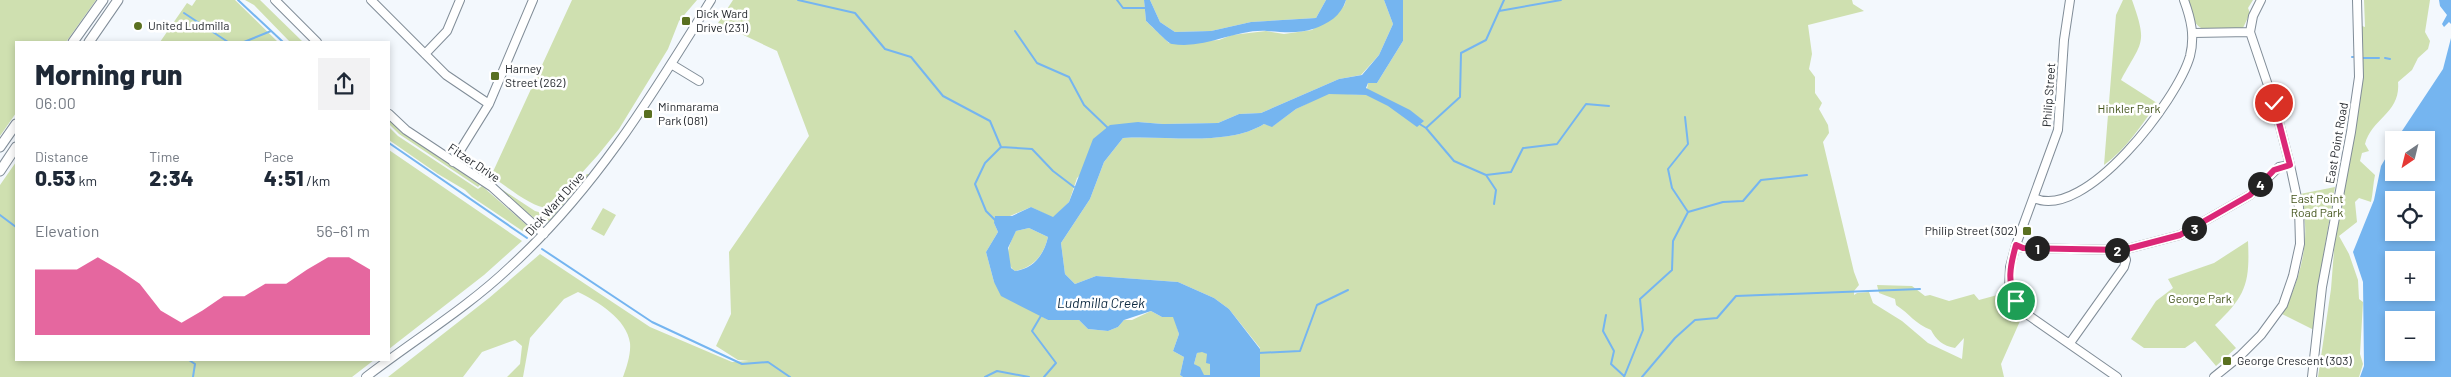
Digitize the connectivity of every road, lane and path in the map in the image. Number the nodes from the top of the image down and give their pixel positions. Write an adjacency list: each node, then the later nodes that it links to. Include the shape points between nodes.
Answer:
1 (102, 0): 14 (main road)
2 (118, 0): 15 (main road)
3 (275, 0): 16 (street)
4 (460, 0): 17 (street, via 447,31)
5 (533, 0): 20 (street)
6 (711, 0): 18 (street, Dick Ward Drive)
7 (2070, 0): 28 (street, Philip Street, via 2058,130)
8 (2184, 0): 13 (street)
9 (2261, 0): 12 (street)
10 (2357, 0): 38 (street, East Point Road, via 2359,77 2322,287)
11 (375, 2): 17 (street)
12 (2250, 32): 13 (street); 26 (street, via 2274,103)
13 (2193, 33): 28 (street, via 2188,63 2168,98 2121,160 2082,190 2049,203)
14 (74, 41)
15 (90, 41)
16 (315, 41)
17 (425, 54): 20 (street, via 446,75)
18 (671, 64): 19 (street); 29 (street, Dick Ward Drive, via 596,176)
19 (700, 81)
20 (489, 104): 25 (street)
21 (390, 115): 25 (street, Fitzer Drive)
22 (15, 125): 23 (main road)
23 (0, 147)
24 (15, 148): 27 (main road)
25 (453, 162): 29 (street, Fitzer Drive, via 492,187)
26 (2290, 165): 31 (street, via 2274,170 2250,195 2180,235); 37 (street, via 2301,224 2300,244 2283,305 2261,335)
27 (0, 171)
28 (2034, 198): 30 (street, Philip Street)
29 (544, 234): 33 (street, Dick Ward Drive, via 480,294)
30 (2016, 245): 31 (street, via 2023,248); 32 (street, Philip Street, via 2010,267 2010,288 2016,301 2028,315)
31 (2123, 250): 32 (street, via 2124,267)
32 (2070, 344): 35 (street, Philip Street)
33 (390, 360)
34 (388, 361): 36 (street, Dick Ward Drive)
35 (2114, 376)
36 (366, 377)
37 (2214, 377)
38 (2312, 377)

